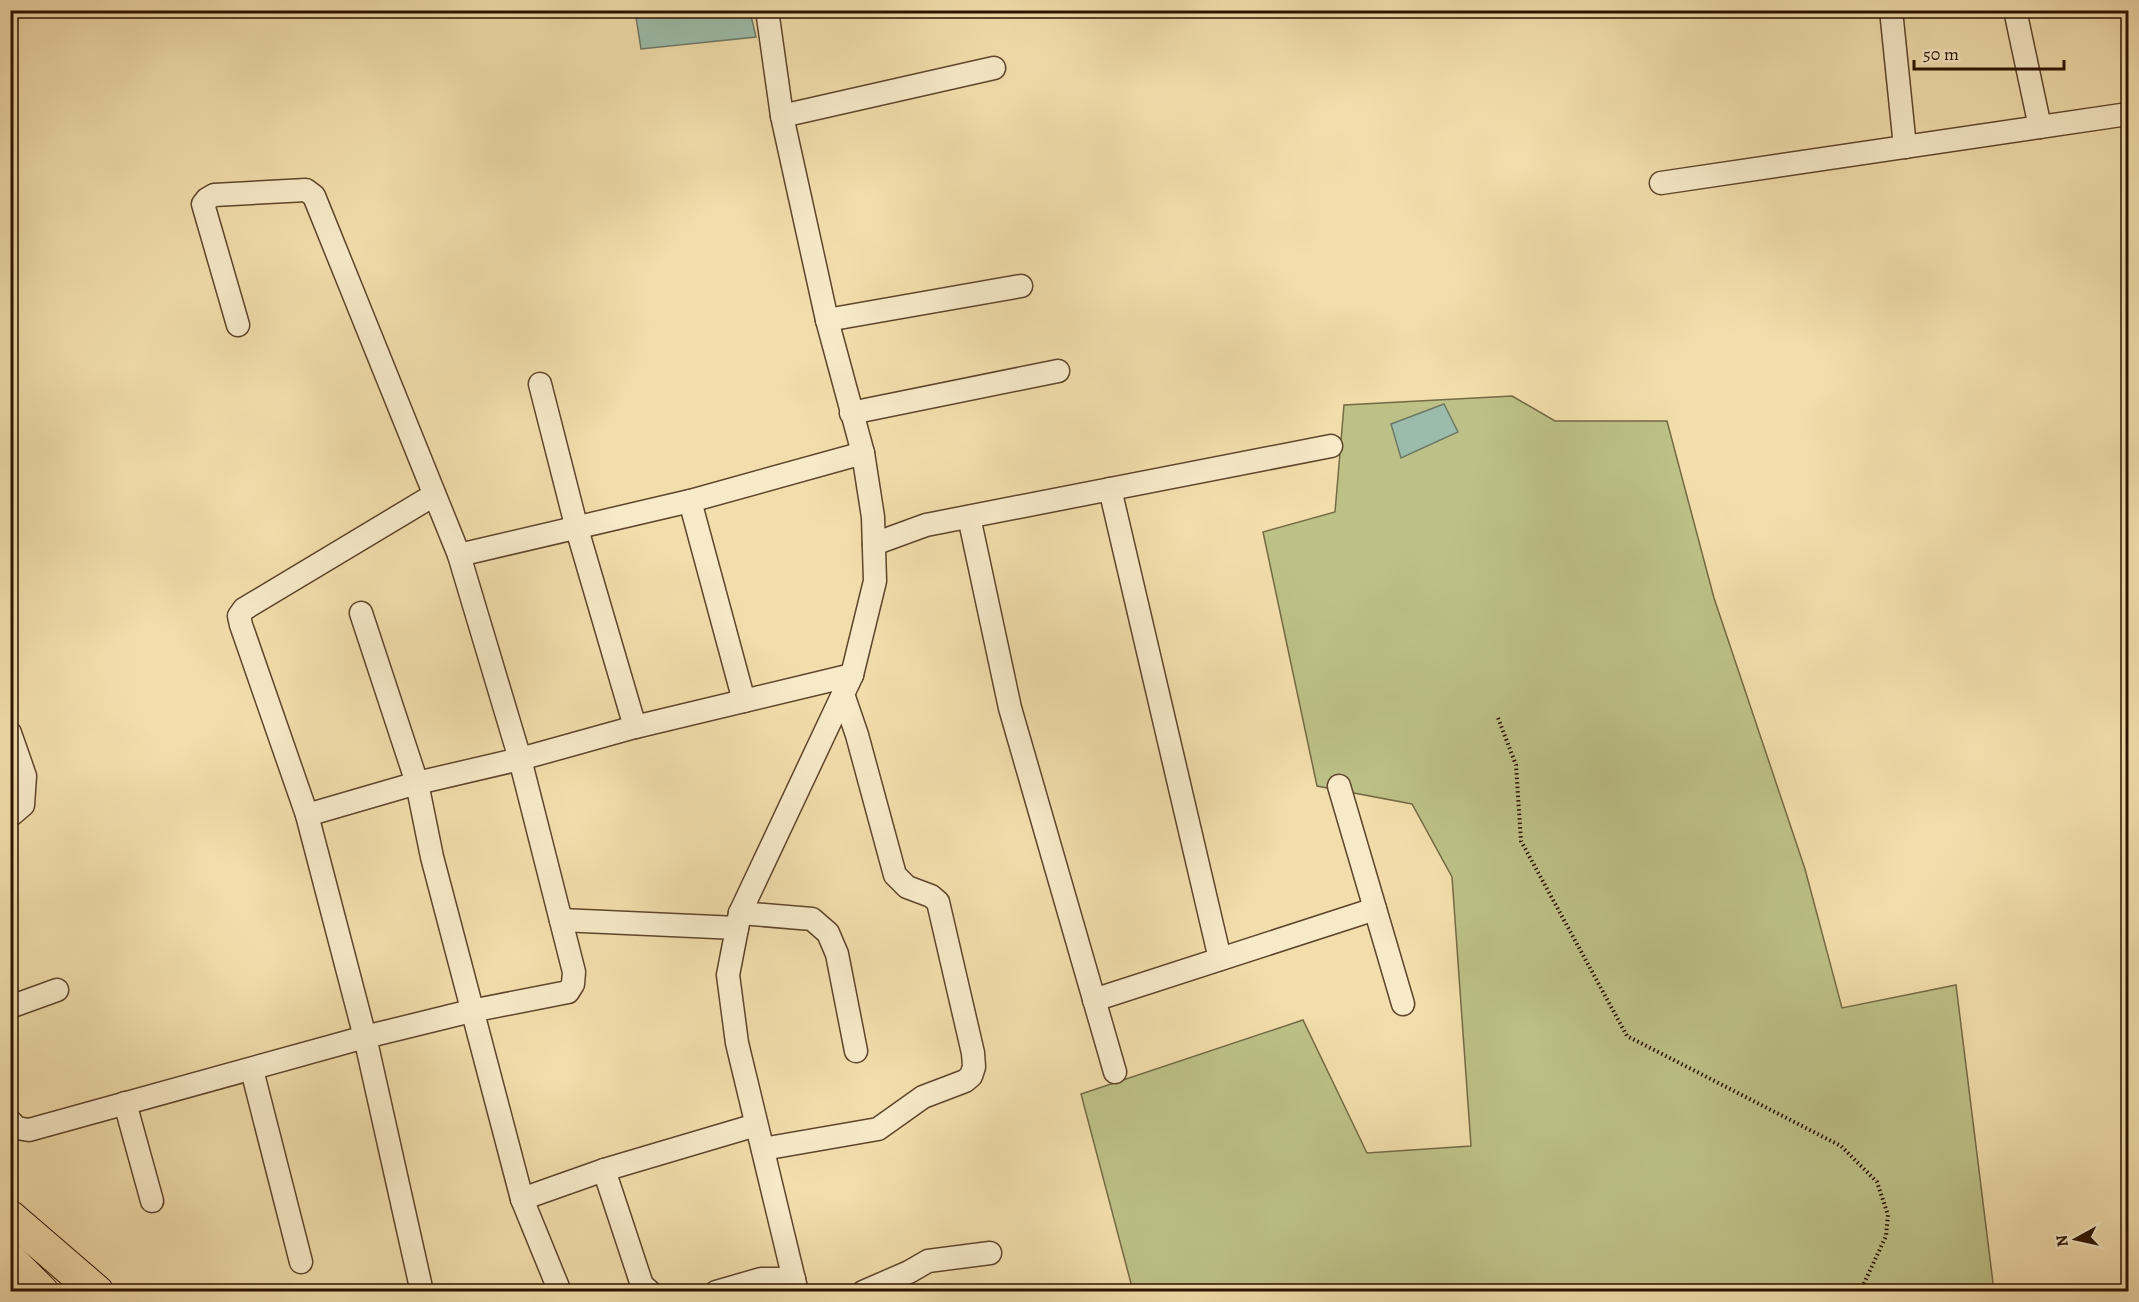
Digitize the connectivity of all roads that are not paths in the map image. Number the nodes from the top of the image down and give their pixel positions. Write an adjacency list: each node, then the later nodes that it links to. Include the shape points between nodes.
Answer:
1 (767, 10): 6 (street)
2 (1891, 10): 8 (street)
3 (2015, 10): 7 (street)
4 (994, 68): 6 (street)
5 (2128, 114): 7 (street)
6 (782, 116): 11 (street)
7 (2040, 127): 8 (street)
8 (1905, 147): 9 (street)
9 (1661, 183)
10 (1021, 286): 11 (street)
11 (827, 320): 15 (street)
12 (238, 325): 19 (street, via 203,204 214,195 306,190 314,196)
13 (1058, 371): 15 (street)
14 (540, 384): 22 (street)
15 (851, 413): 17 (street)
16 (1331, 446): 18 (street)
17 (863, 453): 20 (street); 23 (street)
18 (1110, 489): 21 (street); 38 (street)
19 (434, 495): 24 (street); 33 (street, via 244,609 240,616)
20 (690, 501): 22 (street); 27 (street)
21 (969, 516): 23 (street, via 926,525); 40 (street, via 1010,708)
22 (577, 529): 24 (street); 28 (street)
23 (874, 544): 26 (street, via 875,581)
24 (459, 555): 30 (street)
25 (361, 612): 31 (street)
26 (847, 685): 27 (street); 37 (street); 51 (street, via 895,875 907,888 938,902 974,1067 965,1081 923,1097 878,1130)
27 (744, 701): 28 (street)
28 (635, 727): 30 (street)
29 (10, 733): 34 (street, via 25,776 23,805)
30 (520, 759): 31 (street); 36 (street)
31 (417, 783): 33 (street); 43 (street)
32 (1339, 786): 35 (street)
33 (307, 815): 44 (street)
34 (10, 816)
35 (1375, 909): 38 (street); 41 (street)
36 (561, 920): 37 (street); 43 (street, via 574,972 568,992)
37 (738, 920): 45 (street, via 812,919 828,933 837,954); 50 (street, via 728,975 737,1042)
38 (1220, 959): 40 (street)
39 (57, 990): 42 (street)
40 (1094, 1000): 47 (street)
41 (1403, 1004)
42 (10, 1007)
43 (471, 1011): 44 (street); 53 (street)
44 (365, 1037): 46 (street); 62 (street)
45 (856, 1051)
46 (252, 1070): 48 (street); 58 (street)
47 (1115, 1072)
48 (125, 1103): 49 (street, via 29,1130 16,1128); 54 (street)
49 (10, 1121)
50 (756, 1125): 51 (street); 52 (street)
51 (763, 1149): 59 (street)
52 (604, 1170): 53 (street); 64 (street, via 642,1285)
53 (522, 1199): 63 (street)
54 (152, 1201)
55 (10, 1217): 61 (highway)
56 (990, 1252): 66 (street, via 928,1261)
57 (10, 1260): 60 (highway)
58 (301, 1262)
59 (795, 1285): 65 (street, via 761,1279)
60 (42, 1292)
61 (98, 1292)
62 (422, 1292)
63 (560, 1292)
64 (650, 1292)
65 (716, 1292)
66 (863, 1292)

